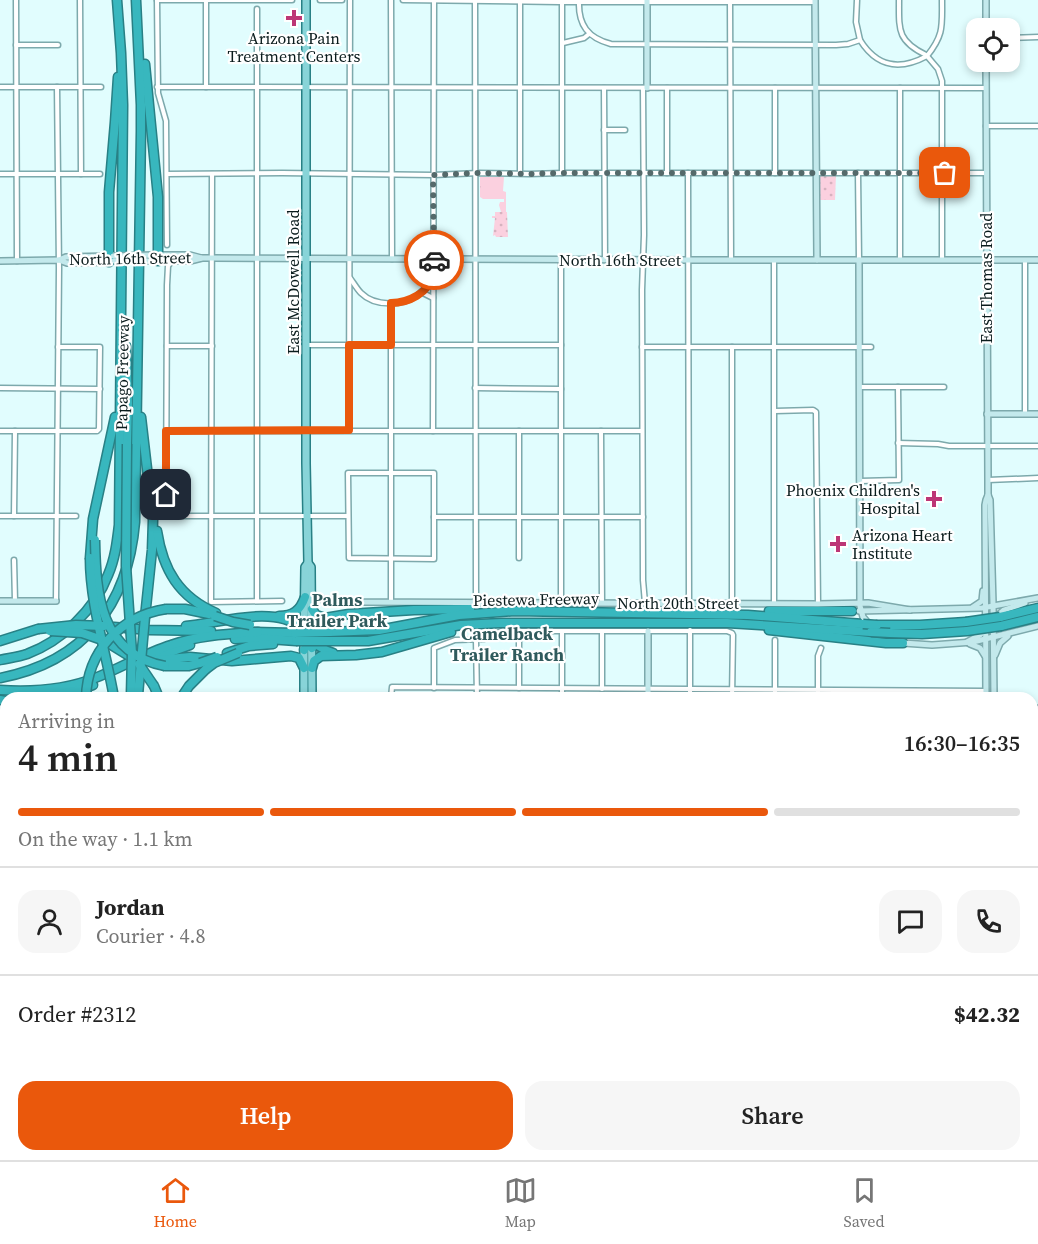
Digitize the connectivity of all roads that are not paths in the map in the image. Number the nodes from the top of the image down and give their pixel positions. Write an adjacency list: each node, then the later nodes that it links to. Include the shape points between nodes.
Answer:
1 (16, 0): 35 (street)
2 (80, 0): 45 (street)
3 (117, 0): 39 (highway, Papago Freeway)
4 (136, 0): 97 (highway, via 158,203); 132 (highway, Papago Freeway, via 141,105)
5 (157, 0): 6 (street); 47 (street)
6 (206, 0): 7 (street); 48 (street)
7 (255, 0): 8 (street)
8 (292, 0)
9 (306, 0): 50 (main road, East McDowell Road)
10 (320, 0): 11 (street)
11 (342, 0)
12 (350, 0): 51 (street)
13 (391, 0): 52 (street)
14 (403, 0): 15 (street)
15 (434, 0): 16 (street); 53 (street)
16 (475, 0): 21 (street); 54 (street)
17 (857, 0): 32 (street)
18 (899, 0): 40 (street, via 900,33 910,47)
19 (942, 0): 40 (street, via 940,34)
20 (986, 0): 28 (main road)
21 (520, 1): 22 (street); 55 (street)
22 (562, 1): 23 (street); 33 (street)
23 (579, 1): 24 (street); 29 (street, via 580,18)
24 (647, 1): 25 (street); 34 (main road)
25 (730, 1): 26 (street); 37 (street)
26 (815, 1): 38 (main road)
27 (257, 9): 49 (street)
28 (986, 18)
29 (589, 34): 33 (street); 34 (street, via 611,44)
30 (1038, 37): 31 (street)
31 (1020, 38)
32 (860, 40): 38 (street); 40 (street, via 871,54 887,64 906,65)
33 (562, 44): 56 (street)
34 (648, 44): 37 (street); 58 (main road)
35 (16, 45): 36 (street); 43 (street)
36 (58, 45)
37 (730, 45): 38 (street); 60 (street)
38 (815, 45): 62 (main road)
39 (121, 52): 101 (highway, via 110,183); 124 (highway, Papago Freeway)
40 (927, 56): 64 (street, via 940,74)
41 (986, 72): 65 (main road, East Thomas Road)
42 (0, 87): 43 (street)
43 (16, 87): 44 (street); 86 (street)
44 (57, 87): 45 (street); 87 (street)
45 (81, 87): 46 (street); 88 (street)
46 (101, 87)
47 (158, 87): 48 (street); 90 (street, via 166,120)
48 (206, 87): 49 (street)
49 (257, 87): 50 (street); 70 (street)
50 (306, 87): 51 (street); 92 (main road, East McDowell Road)
51 (349, 87): 52 (street); 93 (street)
52 (391, 87): 53 (street); 94 (street)
53 (433, 87): 54 (street); 95 (street)
54 (475, 87): 55 (street); 71 (street)
55 (520, 87): 56 (street); 72 (street)
56 (562, 88): 57 (street); 73 (street)
57 (604, 88): 58 (street); 68 (street)
58 (645, 88): 59 (street); 75 (street)
59 (667, 88): 60 (street); 76 (street)
60 (731, 88): 61 (street); 78 (street)
61 (775, 88): 62 (street); 79 (street)
62 (815, 88): 63 (street); 80 (main road)
63 (900, 88): 64 (street); 82 (street)
64 (942, 88): 65 (street); 83 (street)
65 (986, 88): 66 (main road, East Thomas Road)
66 (986, 126): 67 (street); 84 (main road, East Thomas Road)
67 (1038, 126)
68 (604, 130): 69 (street); 74 (street)
69 (625, 130)
70 (257, 173): 91 (street); 92 (street); 100 (street)
71 (475, 173): 72 (street); 95 (street); 106 (street)
72 (520, 173): 73 (street)
73 (562, 173): 74 (street)
74 (604, 173): 75 (street); 109 (street)
75 (643, 173): 76 (street); 110 (street)
76 (667, 173): 77 (street)
77 (688, 173): 78 (street); 111 (street)
78 (731, 173): 79 (street); 112 (street)
79 (775, 173): 80 (street)
80 (816, 173): 81 (street); 114 (main road)
81 (858, 173): 82 (street); 121 (street)
82 (900, 173): 83 (street); 115 (street)
83 (942, 173): 84 (street); 122 (street)
84 (986, 173): 123 (main road, East Thomas Road)
85 (0, 174): 86 (street)
86 (16, 174): 87 (street); 119 (street)
87 (57, 174): 88 (street); 107 (street)
88 (81, 174): 89 (street)
89 (100, 174)
90 (166, 174): 91 (street); 96 (street)
91 (212, 174): 99 (street)
92 (306, 174): 93 (street); 102 (main road, East McDowell Road)
93 (350, 175): 94 (street); 103 (street)
94 (392, 175): 95 (street); 104 (street)
95 (433, 175): 105 (street)
96 (167, 245)
97 (155, 258): 98 (main road, North 16th Street); 101 (main road, North 16th Street, bridge); 120 (main road, North 16th Street)
98 (202, 258): 99 (main road, North 16th Street); 120 (main road, North 16th Street)
99 (212, 258): 100 (main road, North 16th Street); 140 (street)
100 (257, 258): 102 (main road, North 16th Street); 169 (street)
101 (111, 259): 107 (main road, North 16th Street)
102 (306, 259): 103 (main road, North 16th Street); 133 (main road, East McDowell Road)
103 (349, 259): 104 (main road, North 16th Street); 125 (street)
104 (392, 259): 105 (main road, North 16th Street)
105 (434, 259): 106 (main road, North 16th Street); 126 (street)
106 (476, 259): 108 (main road, North 16th Street); 137 (street)
107 (59, 260): 119 (main road, North 16th Street); 143 (street)
108 (561, 260): 109 (main road, North 16th Street); 138 (street)
109 (605, 260): 110 (main road, North 16th Street)
110 (643, 260): 111 (main road, North 16th Street); 141 (street)
111 (688, 260): 112 (main road, North 16th Street); 142 (street)
112 (731, 260): 113 (main road, North 16th Street)
113 (774, 260): 114 (main road, North 16th Street); 145 (street)
114 (817, 260): 121 (main road, North 16th Street)
115 (900, 260): 121 (main road, North 16th Street); 122 (main road, North 16th Street)
116 (1025, 260): 117 (main road, North 16th Street); 123 (main road, North 16th Street); 159 (street)
117 (1038, 260)
118 (0, 261): 119 (main road, North 16th Street)
119 (17, 261)
120 (173, 261): 139 (street, via 168,268)
121 (859, 261): 146 (main road)
122 (942, 261): 123 (main road, North 16th Street)
123 (986, 261): 160 (main road, East Thomas Road)
124 (122, 276): 157 (highway, Papago Freeway); 177 (highway)
125 (349, 276): 128 (street); 129 (street)
126 (433, 276): 127 (street); 130 (street)
127 (421, 292): 130 (street); 131 (street, via 410,300)
128 (361, 293): 129 (street); 131 (street)
129 (349, 296): 134 (street)
130 (433, 298): 136 (street)
131 (391, 303): 135 (street)
132 (138, 328): 156 (highway, Papago Freeway); 177 (highway, via 132,356)
133 (306, 345): 134 (street); 162 (main road, East McDowell Road)
134 (349, 345): 135 (street); 163 (street)
135 (391, 345): 136 (street); 170 (street)
136 (433, 345): 137 (street); 171 (street)
137 (476, 345): 138 (street); 152 (street)
138 (561, 345): 155 (street)
139 (167, 346): 140 (street); 167 (street)
140 (212, 346): 168 (street)
141 (642, 346): 142 (street); 176 (street)
142 (689, 346): 144 (street); 219 (street)
143 (58, 347): 153 (street); 154 (street, via 100,346)
144 (732, 347): 145 (street); 221 (street)
145 (774, 347): 146 (street); 158 (street)
146 (859, 347): 147 (street); 148 (main road)
147 (871, 347)
148 (860, 387): 149 (street); 185 (main road)
149 (898, 387): 150 (street); 178 (street)
150 (944, 387)
151 (0, 388): 153 (street)
152 (475, 388): 155 (street); 172 (street)
153 (58, 389): 154 (street); 166 (street)
154 (100, 389): 166 (street, via 99,429)
155 (561, 389): 174 (street)
156 (137, 392): 187 (highway); 272 (highway, Papago Freeway, via 134,543 113,602 67,653 37,669)
157 (120, 399): 181 (highway); 266 (highway, Papago Freeway, via 118,525 108,576 90,606 68,629 28,653)
158 (775, 411): 222 (street); 223 (street, via 816,412)
159 (1025, 413): 160 (main road); 161 (main road)
160 (987, 414): 180 (main road, East Thomas Road)
161 (1038, 414)
162 (306, 430): 163 (street); 169 (street); 194 (main road, East McDowell Road)
163 (349, 430): 170 (street)
164 (0, 431): 165 (street)
165 (15, 431): 166 (street); 189 (street)
166 (58, 431): 190 (street)
167 (166, 431): 168 (street); 192 (street, via 166,516)
168 (212, 431): 169 (street); 192 (street)
169 (257, 431): 193 (street)
170 (391, 431): 171 (street); 182 (street)
171 (433, 431): 172 (street)
172 (476, 431): 173 (street); 196 (street)
173 (519, 431): 174 (street); 198 (street)
174 (561, 431): 175 (street); 199 (street)
175 (602, 431): 176 (street); 200 (street)
176 (642, 431): 201 (street)
177 (128, 444): 288 (highway, bridge)
178 (898, 444): 180 (street); 185 (street, via 899,480)
179 (1038, 446): 180 (street)
180 (988, 447): 184 (main road, East Thomas Road)
181 (104, 470): 269 (highway, bridge, via 95,540 97,585 112,632 138,657 165,666); 287 (highway, bridge, via 93,519 90,558 92,595)
182 (391, 474): 195 (street, via 348,473); 197 (street, via 434,473); 203 (street)
183 (1038, 478): 184 (street)
184 (988, 480): 186 (main road, East Thomas Road)
185 (859, 481): 220 (main road)
186 (988, 495): 205 (main road, East Thomas Road); 206 (main road, East Thomas Road)
187 (151, 501): 240 (highway, bridge, via 159,544 172,577 196,603); 289 (highway, bridge, via 152,550)
188 (0, 516): 189 (street)
189 (14, 516): 190 (street)
190 (57, 516): 191 (street); 211 (street)
191 (76, 516)
192 (211, 516): 193 (street); 212 (street, via 211,602)
193 (258, 516): 194 (street); 212 (street)
194 (307, 516): 195 (street); 207 (main road, East McDowell Road, via 305,567)
195 (348, 516): 203 (street, via 349,558)
196 (475, 516): 197 (street); 198 (street); 215 (street)
197 (434, 517): 203 (street, via 434,559)
198 (519, 517): 199 (street); 202 (street)
199 (561, 517): 200 (street); 216 (street)
200 (602, 517): 201 (street); 217 (street)
201 (643, 517): 218 (street)
202 (519, 558)
203 (391, 559): 214 (street)
204 (14, 560): 210 (street)
205 (986, 560): 226 (main road, East Thomas Road); 229 (main road, via 982,601)
206 (993, 586): 208 (main road, via 1002,602); 225 (main road, East Thomas Road)
207 (309, 595): 214 (main road, North 20th Street, via 327,601); 228 (main road, East McDowell Road); 236 (highway, via 294,614); 255 (main road, East McDowell Road)
208 (1035, 598): 225 (main road, North 20th Street); 241 (main road, via 1000,612)
209 (0, 601): 210 (main road)
210 (15, 601): 211 (main road)
211 (56, 601)
212 (257, 601): 213 (street)
213 (282, 601)
214 (391, 602): 215 (main road, North 20th Street)
215 (476, 602): 216 (main road, North 20th Street)
216 (561, 603): 217 (main road, North 20th Street)
217 (602, 603): 218 (main road, North 20th Street)
218 (645, 603): 219 (main road, North 20th Street)
219 (689, 603): 221 (main road, North 20th Street)
220 (860, 603): 224 (main road, North 20th Street); 230 (main road, North 20th Street); 232 (main road)
221 (732, 604): 222 (main road, North 20th Street)
222 (774, 604): 223 (main road, North 20th Street)
223 (818, 604): 224 (main road, North 20th Street)
224 (831, 604): 232 (main road, North 20th Street)
225 (993, 607): 226 (main road, North 20th Street); 241 (main road, East Thomas Road)
226 (986, 608): 229 (main road, North 20th Street); 241 (main road, East Thomas Road)
227 (1038, 608): 238 (highway, Piestewa Freeway)
228 (312, 609): 235 (highway, via 322,618); 255 (main road, East McDowell Road)
229 (961, 609): 230 (main road, North 20th Street); 241 (main road)
230 (910, 610): 233 (main road, North 20th Street)
231 (515, 611): 234 (highway, Piestewa Freeway); 235 (highway, via 448,609); 254 (highway, Piestewa Freeway, via 459,615)
232 (856, 611): 233 (main road, North 20th Street); 234 (highway); 244 (main road, North 20th Street); 244 (main road)
233 (879, 611): 244 (main road, via 870,615)
234 (687, 613): 244 (highway, Piestewa Freeway)
235 (359, 615): 255 (highway, via 326,623)
236 (268, 617): 247 (highway); 255 (highway, via 291,622)
237 (1038, 617): 238 (highway, Piestewa Freeway)
238 (1005, 621): 245 (highway, Piestewa Freeway, bridge)
239 (486, 623): 243 (highway, Piestewa Freeway); 254 (highway, Piestewa Freeway, via 376,640); 263 (highway, via 382,652)
240 (251, 625): 246 (highway); 286 (highway, bridge, via 185,609 142,615 124,625 105,644 89,675)
241 (990, 626): 253 (main road, North 20th Street); 253 (main road, via 1006,632); 260 (main road, North 20th Street); 260 (main road); 265 (main road, East Thomas Road); 267 (main road, East Thomas Road)
242 (1038, 626): 253 (main road, North 20th Street)
243 (689, 627): 244 (highway, Piestewa Freeway); 252 (street); 259 (highway, via 747,628); 279 (street); 280 (street, via 732,633)
244 (870, 627): 245 (highway, Piestewa Freeway); 245 (highway, Piestewa Freeway, bridge, via 890,633 922,634); 259 (main road, North 20th Street)
245 (967, 627)
246 (259, 629): 247 (highway); 255 (highway, via 280,629); 283 (highway, via 170,645 94,679)
247 (149, 630): 248 (highway, bridge, via 76,625)
248 (38, 631): 258 (highway); 290 (highway, bridge, via 74,632 105,641 143,668)
249 (519, 631): 250 (street); 256 (street, via 497,632); 275 (street)
250 (562, 631): 251 (street); 276 (street)
251 (602, 631): 252 (street); 277 (street)
252 (648, 631): 278 (main road)
253 (1021, 631): 265 (main road, via 1003,640)
254 (329, 637): 255 (highway, Piestewa Freeway, bridge)
255 (307, 638): 261 (highway); 263 (highway); 264 (highway, via 300,646); 268 (highway, Piestewa Freeway, via 214,640 184,646); 270 (main road, East McDowell Road)
256 (476, 640): 273 (street, via 455,640 435,648); 274 (street)
257 (775, 640): 281 (street)
258 (0, 641)
259 (903, 643): 260 (main road, North 20th Street)
260 (966, 643): 267 (main road, via 980,648)
261 (270, 644): 269 (highway, bridge); 269 (highway, bridge, via 227,653)
262 (821, 648): 282 (street)
263 (339, 654): 270 (highway, via 318,657)
264 (278, 656): 268 (highway, via 232,661 190,657); 270 (highway, via 296,657)
265 (994, 657): 299 (main road, East Thomas Road)
266 (0, 660)
267 (986, 662): 298 (main road, East Thomas Road)
268 (141, 664): 271 (highway, Piestewa Freeway)
269 (203, 666): 291 (highway)
270 (308, 668): 292 (main road, East McDowell Road); 293 (main road, East McDowell Road)
271 (125, 670): 284 (highway, via 80,687); 285 (highway, Piestewa Freeway)
272 (0, 678)
273 (434, 688): 274 (street); 294 (street, via 392,687)
274 (476, 688): 275 (street); 295 (street)
275 (519, 688): 276 (street)
276 (562, 688): 277 (street); 296 (street)
277 (602, 689): 278 (street)
278 (648, 689): 279 (street)
279 (690, 689): 280 (street)
280 (732, 690): 281 (street)
281 (775, 690): 282 (street)
282 (818, 690): 297 (street)
283 (26, 692)
284 (48, 692)
285 (71, 692)
286 (87, 692)
287 (113, 692)
288 (134, 692)
289 (135, 692)
290 (156, 692)
291 (185, 692)
292 (305, 692)
293 (311, 692)
294 (392, 692)
295 (476, 692)
296 (562, 692)
297 (902, 692)
298 (986, 692)
299 (994, 692)

